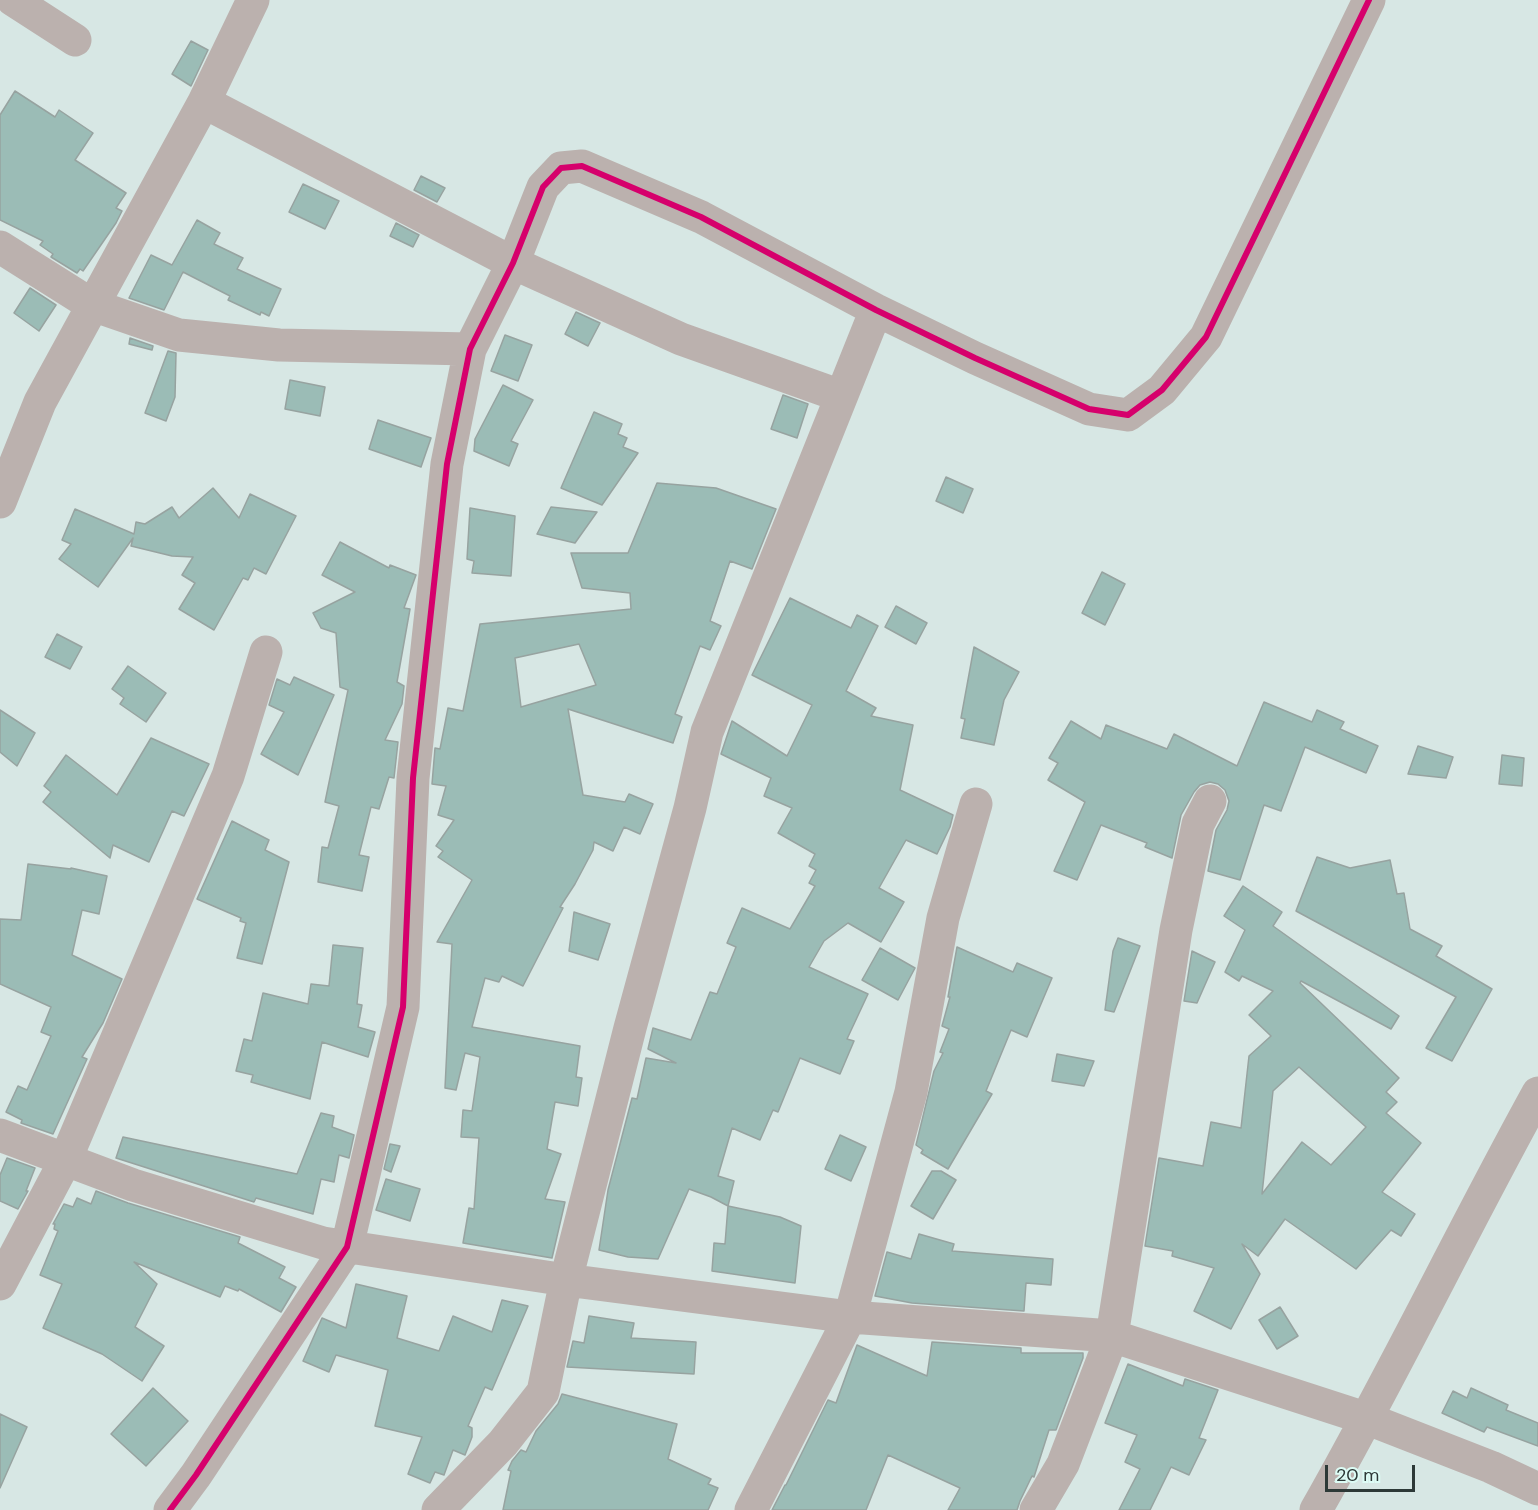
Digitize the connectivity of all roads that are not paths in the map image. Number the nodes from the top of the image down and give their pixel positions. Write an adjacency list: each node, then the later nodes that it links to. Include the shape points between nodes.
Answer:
1 (13, 0): 4 (street)
2 (253, 0): 5 (street)
3 (1369, 0): 9 (street, via 1206,337 1162,390 1128,415 1089,409)
4 (75, 40)
5 (204, 102): 7 (street); 8 (street)
6 (0, 247): 8 (street)
7 (513, 263): 9 (street, via 543,187 561,168 582,166 701,217); 10 (street); 11 (street, via 681,339)
8 (92, 306): 10 (street, via 179,335 279,345); 12 (street, via 40,402)
9 (876, 309): 11 (street)
10 (470, 349): 19 (street, via 447,464 413,778 403,1007)
11 (842, 396): 20 (street, via 707,732)
12 (0, 502)
13 (266, 652): 18 (street, via 228,776)
14 (1210, 801): 23 (street, via 1198,824 1176,930)
15 (976, 804): 22 (street, via 944,918 911,1092)
16 (1538, 1093): 24 (street)
17 (0, 1135): 18 (street)
18 (65, 1161): 19 (street, via 323,1243); 21 (street)
19 (347, 1246): 20 (street); 26 (street)
20 (566, 1280): 22 (street); 27 (street, via 543,1392 503,1443)
21 (0, 1284)
22 (849, 1317): 23 (street); 28 (street)
23 (1112, 1336): 24 (street); 29 (street, via 1064,1464)
24 (1368, 1419): 25 (street); 30 (street)
25 (1538, 1489)
26 (170, 1510)
27 (438, 1510)
28 (751, 1510)
29 (1036, 1510)
30 (1316, 1510)

